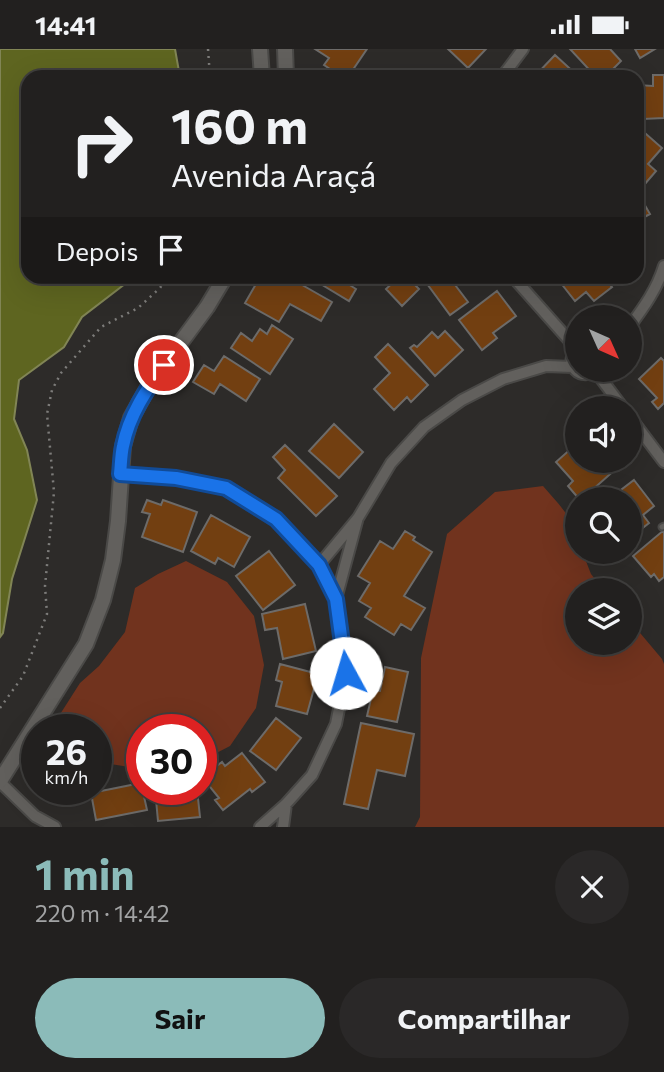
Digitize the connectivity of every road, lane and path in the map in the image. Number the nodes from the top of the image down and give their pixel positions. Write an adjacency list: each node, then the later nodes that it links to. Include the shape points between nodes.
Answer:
1 (208, 49): 5 (path)
2 (260, 49): 6 (street)
3 (285, 49): 7 (street)
4 (523, 49): 8 (street)
5 (210, 70)
6 (262, 70)
7 (286, 70)
8 (507, 70)
9 (664, 266): 13 (street)
10 (163, 284): 22 (path, via 138,308 101,327 52,390 47,414 54,492 45,586 47,614 23,676)
11 (221, 284): 18 (street, via 131,418)
12 (519, 284): 14 (street)
13 (642, 310)
14 (565, 335)
15 (565, 367): 19 (street, via 546,366 503,379 424,427 391,463)
16 (642, 433): 17 (street)
17 (664, 462)
18 (120, 474): 20 (street, via 226,488 276,519); 23 (street, via 113,560 86,644)
19 (358, 519): 20 (street); 21 (street)
20 (319, 565): 21 (street)
21 (336, 599): 24 (street, via 346,673 336,724 312,775)
22 (0, 708)
23 (0, 781): 25 (street, via 35,816)
24 (286, 804): 26 (street); 27 (street)
25 (55, 827)
26 (261, 827)
27 (283, 827)

